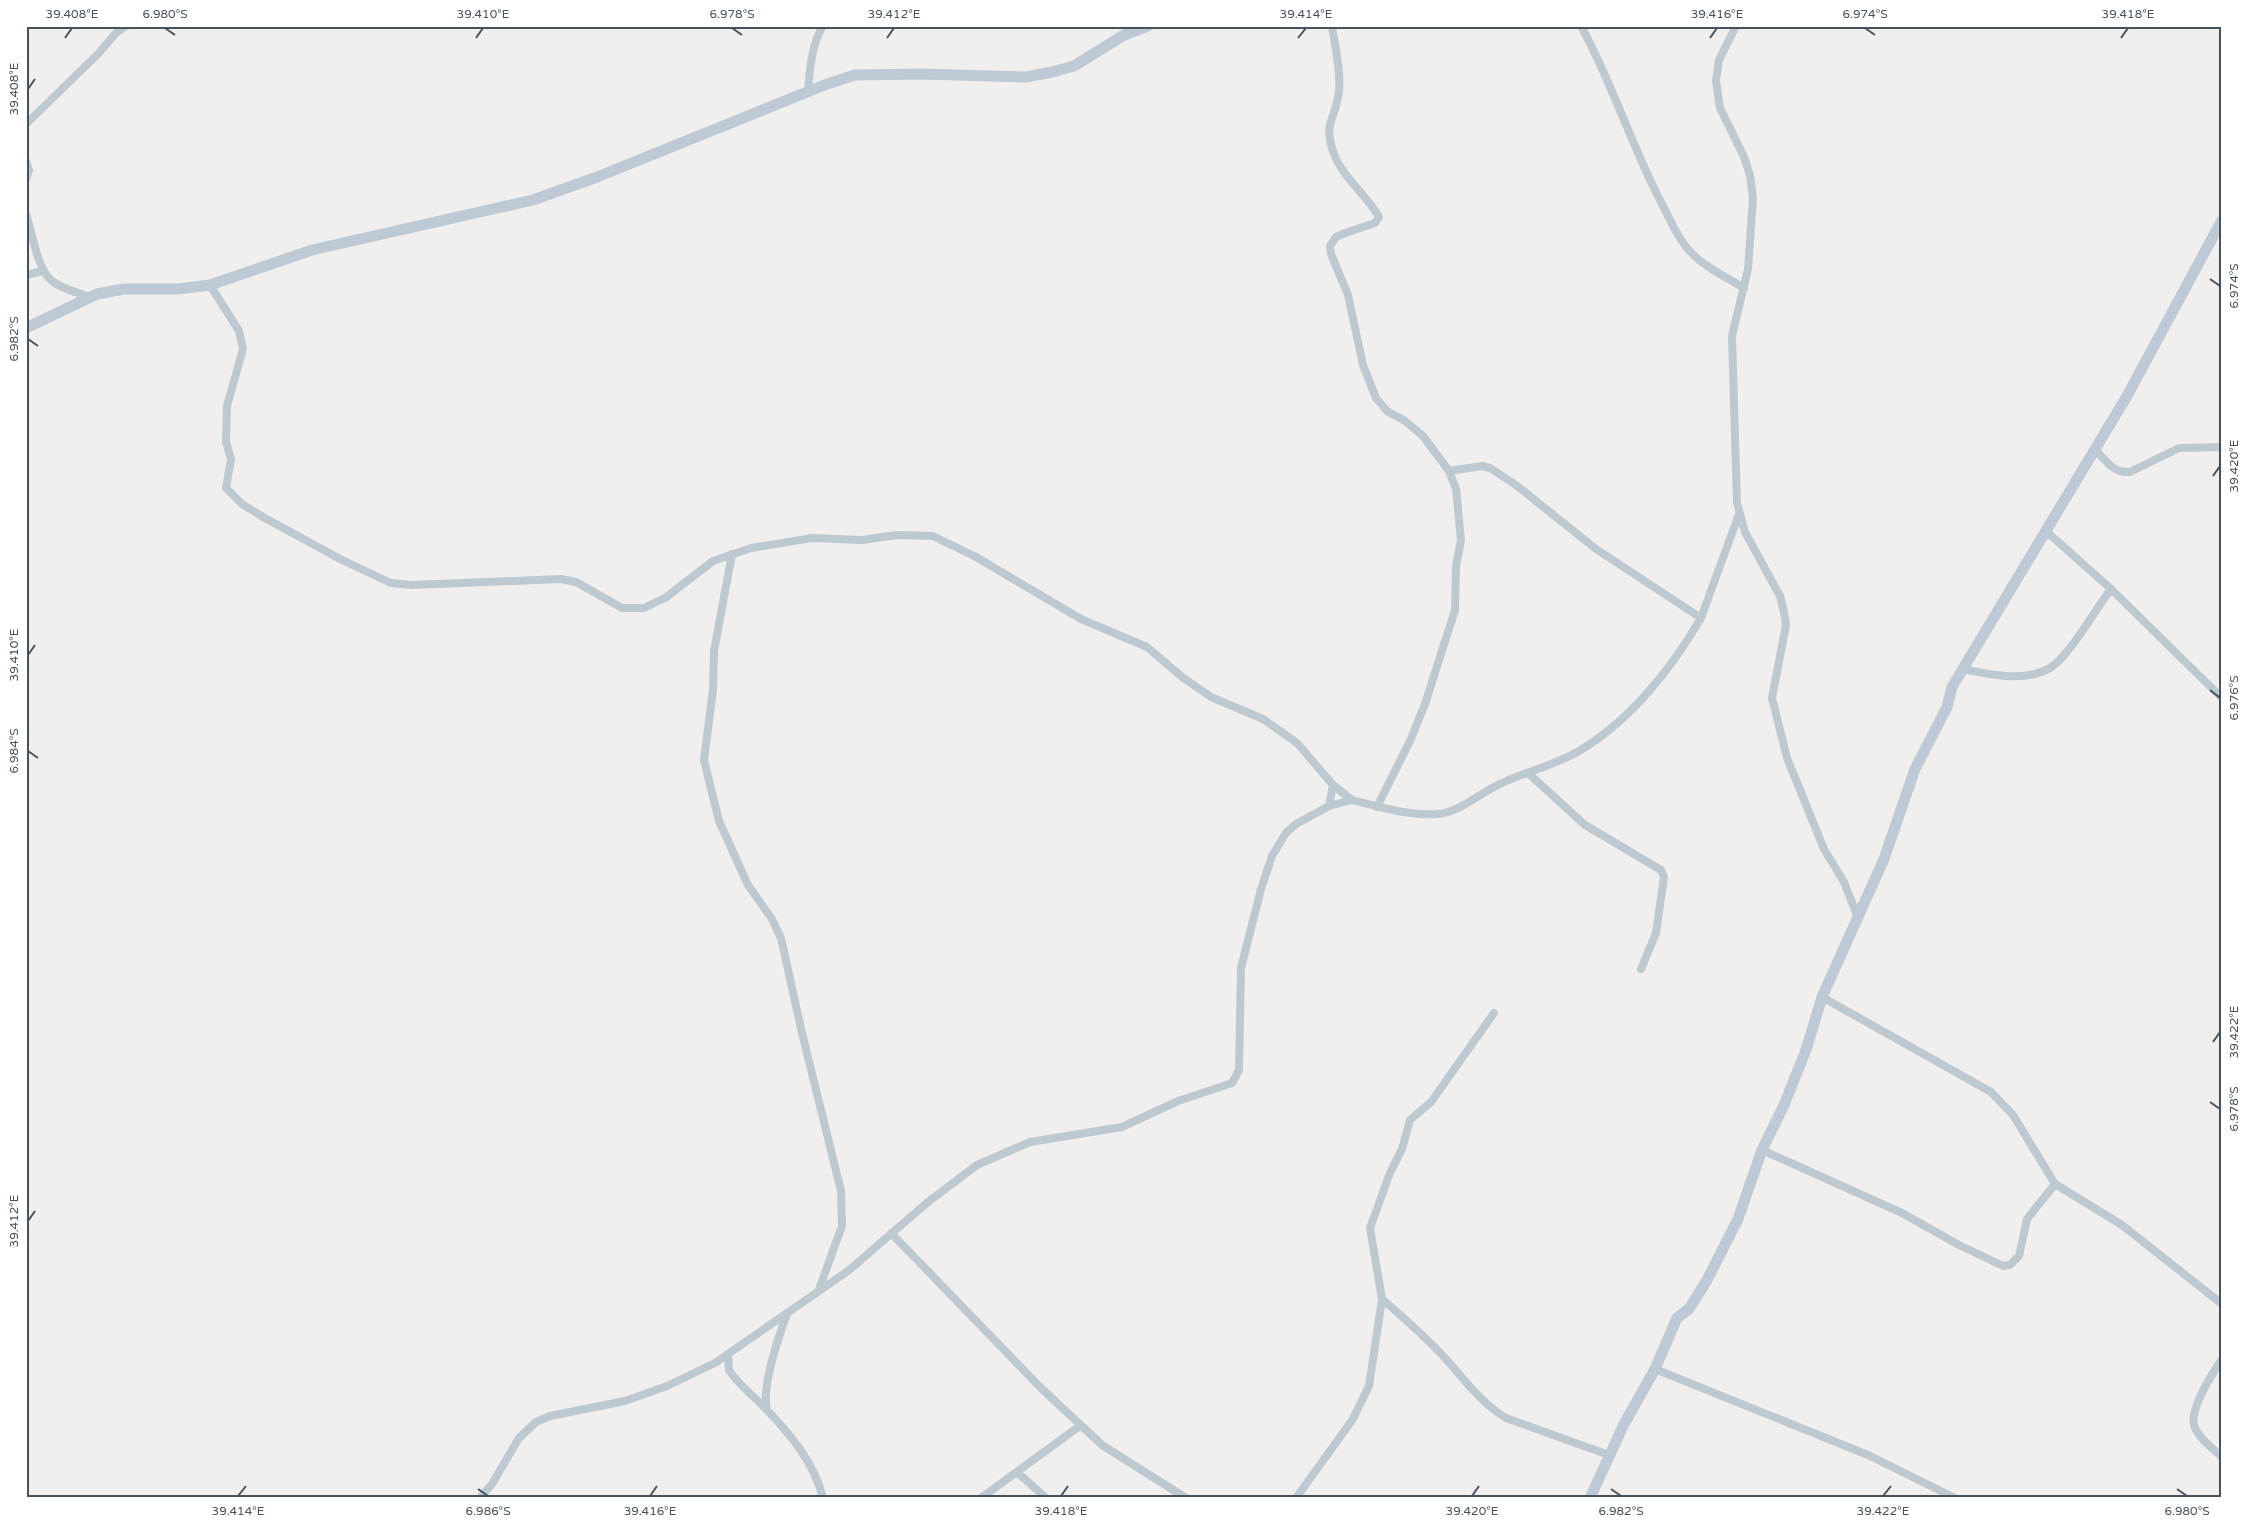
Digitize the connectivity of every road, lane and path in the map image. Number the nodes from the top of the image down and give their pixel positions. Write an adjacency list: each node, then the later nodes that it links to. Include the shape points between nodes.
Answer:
1 (126, 26): 8 (street)
2 (823, 26): 7 (street, via 811,58)
3 (1148, 26): 7 (street, via 1124,35 1074,66 1026,77 855,75)
4 (1332, 26): 21 (street, via 1339,76 1329,138 1335,157 1378,217 1375,223 1336,237 1330,246 1331,254 1348,295 1363,365 1376,398 1387,411 1423,436)
5 (1582, 26): 16 (street, via 1648,179 1680,240 1706,264)
6 (1736, 26): 16 (street, via 1719,60 1716,81 1720,108 1750,174 1752,223)
7 (808, 91): 15 (street, via 533,200 312,250)
8 (26, 124)
9 (26, 161): 10 (street, via 29,170)
10 (26, 179)
11 (26, 214): 13 (street)
12 (2222, 220): 20 (street, via 2128,396)
13 (43, 272): 14 (street); 17 (street, via 64,287)
14 (26, 275)
15 (210, 285): 17 (street, via 178,289 124,289); 24 (street, via 239,331 242,349 227,406 226,442 231,459 226,488 242,504 263,517 369,575 391,583 412,585 560,579 576,582 622,608 630,609 644,608 665,598 713,561)
16 (1744, 288): 22 (street, via 1736,313 1731,357)
17 (90, 297): 18 (street)
18 (26, 328)
19 (2222, 447): 20 (street, via 2179,448 2123,473 2116,471)
20 (2095, 449): 23 (street)
21 (1449, 471): 26 (street, via 1482,466 1490,468 1596,549); 33 (street, via 1456,489 1461,540 1454,610 1419,720)
22 (1739, 514): 26 (street); 34 (street, via 1756,554 1780,596 1784,612 1786,625 1772,698 1787,758 1824,849 1844,882)
23 (2047, 532): 25 (street); 27 (street)
24 (732, 554): 30 (street, via 812,538 862,540 897,535 933,536 984,561 1081,618 1140,643 1210,697 1263,719 1297,743); 41 (street, via 714,650 713,690 704,760 719,821 748,884 781,938 841,1191 842,1226)
25 (2111, 589): 27 (street, via 2065,654 2051,668 2037,673 1998,676); 28 (street)
26 (1702, 618): 29 (street, via 1656,682 1624,717 1578,752)
27 (1962, 669): 34 (street, via 1952,687 1947,707 1915,769 1884,859)
28 (2222, 698)
29 (1528, 772): 33 (street, via 1438,814); 35 (street, via 1585,825 1661,870 1664,878 1656,933)
30 (1333, 785): 31 (street); 32 (street)
31 (1352, 800): 32 (street); 33 (street)
32 (1329, 806): 40 (street, via 1296,824 1286,833 1272,856 1241,968 1239,1070 1232,1084 1178,1101 1122,1127 1030,1142 992,1157 960,1176)
33 (1377, 807)
34 (1858, 918): 36 (street)
35 (1641, 969)
36 (1822, 998): 38 (street, via 1806,1050); 39 (street, via 1991,1092 2013,1114)
37 (1494, 1013): 42 (street, via 1431,1102 1410,1120 1402,1149 1370,1228)
38 (1762, 1150): 39 (street, via 1902,1213 2003,1266 2010,1265 2019,1256 2027,1219); 48 (street, via 1738,1219 1707,1280 1689,1309 1677,1318)
39 (2055, 1184): 43 (street, via 2122,1224)
40 (891, 1233): 41 (street, via 848,1271); 51 (street)
41 (818, 1292): 44 (street)
42 (1382, 1299): 52 (street, via 1437,1350 1480,1400 1494,1411); 60 (street, via 1374,1364 1364,1400)
43 (2222, 1304)
44 (787, 1313): 45 (street); 50 (street, via 765,1395)
45 (728, 1354): 47 (street); 49 (street)
46 (2222, 1359): 53 (street, via 2204,1388 2193,1421 2205,1442)
47 (715, 1363): 49 (street); 55 (street, via 667,1386 625,1401 550,1416 536,1422 519,1438)
48 (1655, 1369): 52 (street); 62 (street, via 1868,1455)
49 (729, 1370): 50 (street)
50 (768, 1411): 56 (street, via 795,1442 813,1470)
51 (1081, 1425): 54 (street); 59 (street, via 1102,1444)
52 (1609, 1455): 61 (street)
53 (2222, 1457)
54 (1017, 1472): 57 (street); 58 (street)
55 (480, 1498)
56 (823, 1498)
57 (981, 1498)
58 (1046, 1498)
59 (1186, 1498)
60 (1296, 1498)
61 (1590, 1498)
62 (1955, 1498)

